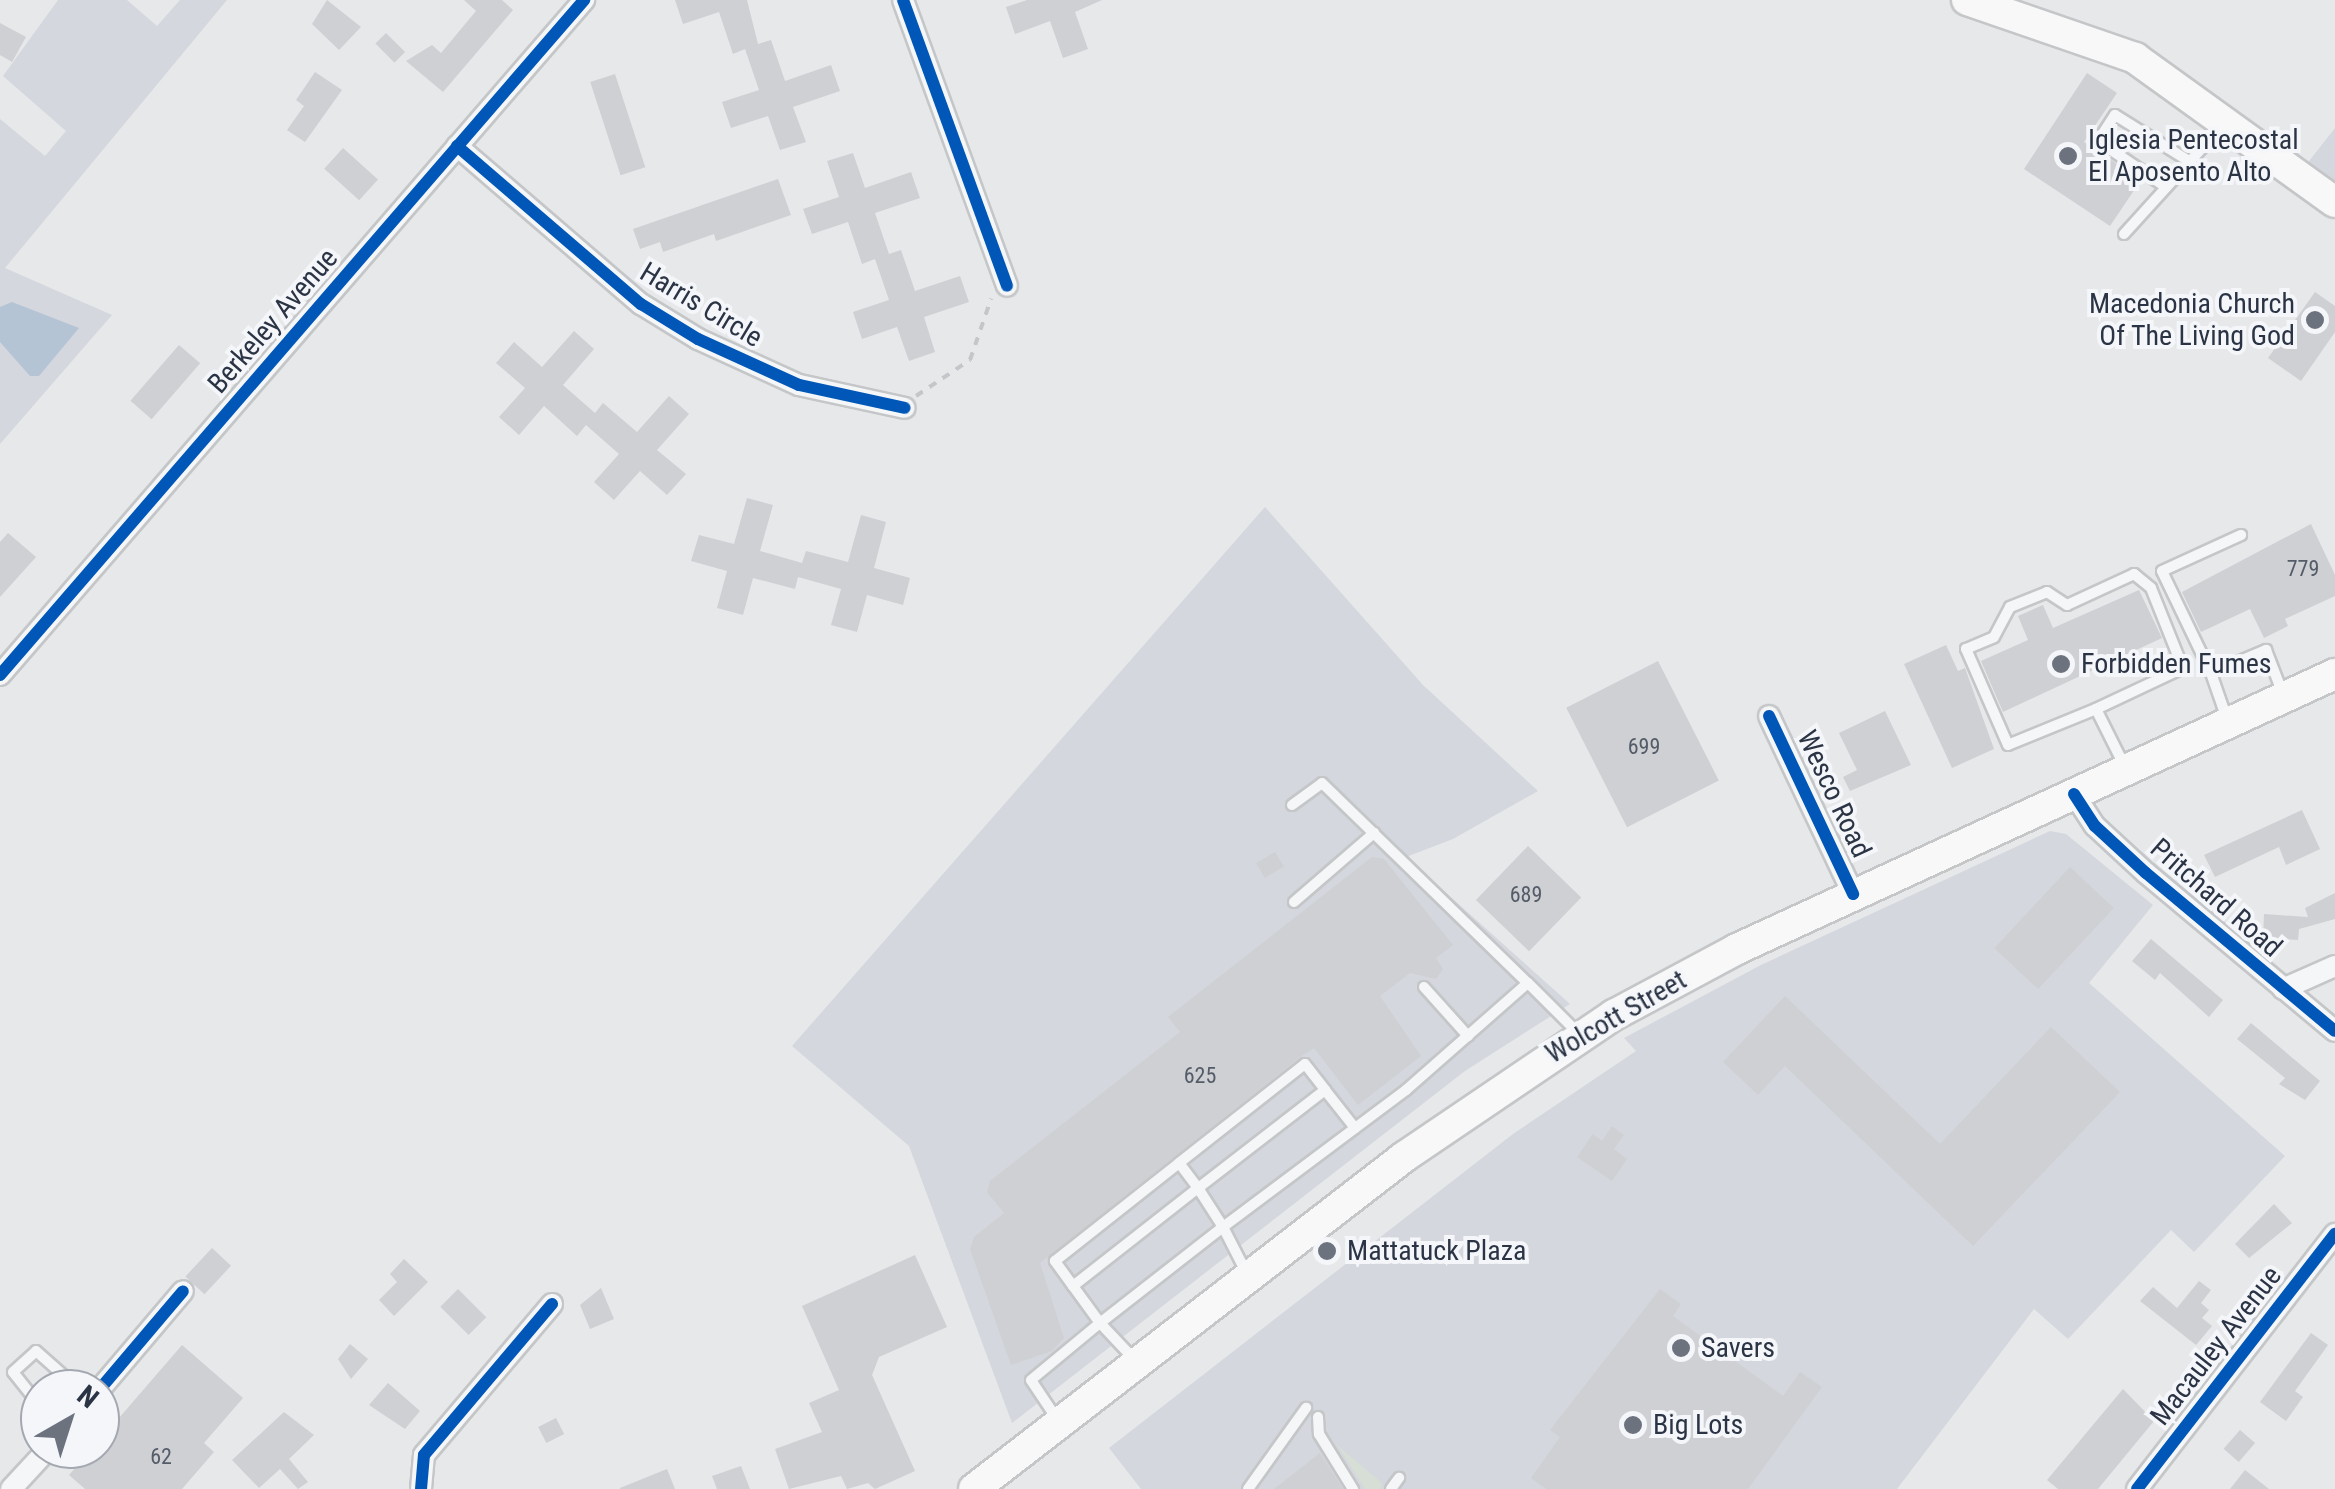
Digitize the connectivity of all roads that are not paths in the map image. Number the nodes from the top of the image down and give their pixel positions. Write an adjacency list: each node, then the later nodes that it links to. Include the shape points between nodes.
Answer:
1 (584, 0): 5 (street, Berkeley Avenue)
2 (903, 0): 10 (street)
3 (1967, 0): 4 (main road, via 2116,48)
4 (2225, 122): 6 (lane); 8 (main road)
5 (457, 146): 11 (street, Harris Circle, via 640,304 698,338 799,385); 15 (street, Berkeley Avenue)
6 (2189, 162): 7 (lane); 7 (lane, via 2114,115 2098,141)
7 (2166, 187): 9 (lane)
8 (2335, 202)
9 (2124, 234)
10 (1006, 286)
11 (905, 408)
12 (2241, 535): 13 (lane, via 2162,571)
13 (2211, 673): 16 (lane, via 2266,650); 19 (lane)
14 (2335, 674): 16 (main road, Wolcott Street)
15 (0, 675)
16 (2285, 697): 19 (main road, Wolcott Street)
17 (2096, 709): 17 (lane, via 2183,668 2151,588 2134,574 2068,605 2047,592 2010,607 1994,637 1966,649 2008,745); 20 (lane)
18 (1769, 716): 24 (street, Wesco Road)
19 (2229, 722): 20 (main road, Wolcott Street)
20 (2126, 770): 21 (main road, Wolcott Street)
21 (2074, 794): 24 (main road, Wolcott Street); 29 (street, Pritchard Road, via 2095,826)
22 (1292, 805): 23 (lane, via 1322,783)
23 (1374, 833): 25 (lane); 27 (lane)
24 (1853, 894): 32 (main road, Wolcott Street, via 1681,977)
25 (1294, 902)
26 (2335, 966): 29 (street)
27 (1528, 984): 31 (lane); 32 (lane)
28 (1424, 987): 31 (lane)
29 (2283, 989): 30 (street, Pritchard Road)
30 (2335, 1031)
31 (1468, 1036): 34 (lane)
32 (1580, 1036): 39 (main road, Wolcott Street, via 1480,1101)
33 (1326, 1090): 34 (lane); 35 (lane, via 1305,1064); 36 (lane)
34 (1354, 1128): 37 (lane)
35 (1179, 1163): 36 (lane); 40 (lane, via 1055,1261)
36 (1198, 1188): 37 (lane); 40 (lane)
37 (1223, 1227): 39 (lane); 43 (lane)
38 (2335, 1234): 59 (street, Macauley Avenue)
39 (1248, 1279): 44 (main road, Wolcott Street)
40 (1072, 1286): 43 (lane)
41 (183, 1291): 46 (street)
42 (552, 1304): 54 (street, via 424,1455)
43 (1100, 1323): 44 (lane); 50 (lane, via 1031,1380)
44 (1138, 1364): 50 (main road, Wolcott Street)
45 (57, 1369): 47 (lane, via 36,1351 12,1372)
46 (117, 1369)
47 (20, 1382)
48 (1306, 1408): 56 (lane)
49 (1318, 1417): 57 (lane, via 1326,1448)
50 (1060, 1424): 55 (main road, Wolcott Street)
51 (29, 1469): 53 (street)
52 (1399, 1478): 58 (lane)
53 (10, 1489)
54 (421, 1489)
55 (974, 1489)
56 (1248, 1489)
57 (1353, 1489)
58 (1391, 1489)
59 (2137, 1489)

